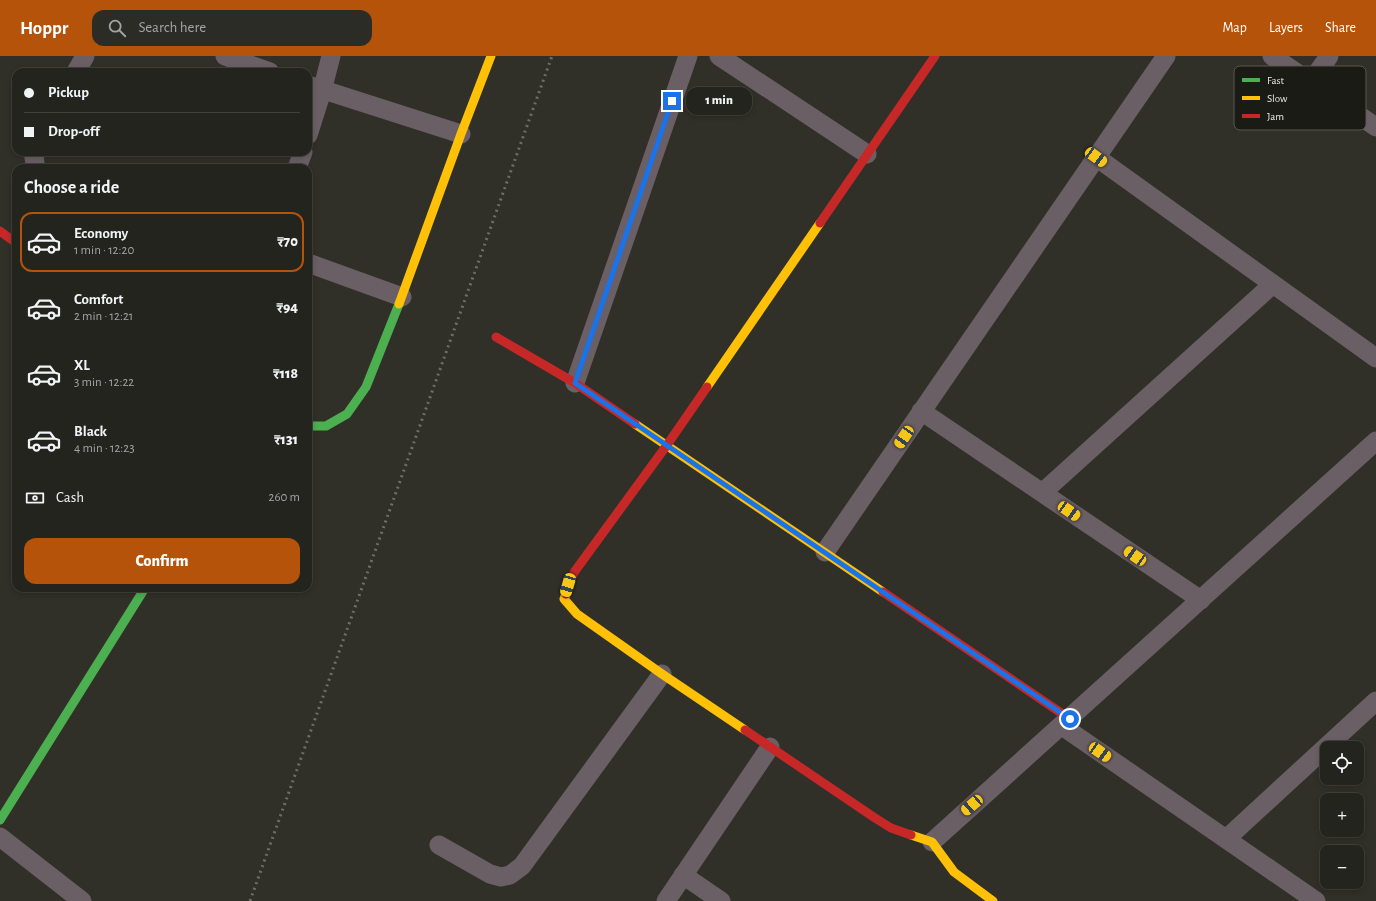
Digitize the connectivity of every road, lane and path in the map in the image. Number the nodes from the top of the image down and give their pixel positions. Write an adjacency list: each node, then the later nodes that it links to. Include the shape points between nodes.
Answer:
1 (85, 56): 14 (street)
2 (225, 56): 11 (street)
3 (331, 56): 16 (street)
4 (491, 56): 20 (street)
5 (688, 56): 30 (street)
6 (719, 56): 21 (street)
7 (935, 56): 21 (street)
8 (1166, 56): 22 (street)
9 (1272, 56): 12 (street)
10 (1328, 56): 13 (street)
11 (244, 59): 15 (street)
12 (1287, 66)
13 (1321, 66)
14 (78, 68)
15 (262, 68)
16 (315, 88): 17 (street); 20 (street)
17 (312, 108)
18 (1366, 120): 19 (street)
19 (1376, 127)
20 (461, 134): 27 (street)
21 (867, 154): 34 (street)
22 (1096, 157): 26 (street); 31 (street)
23 (0, 231): 24 (street)
24 (12, 240)
25 (312, 265): 27 (street)
26 (1274, 284): 29 (street); 35 (street)
27 (402, 298): 32 (street, via 366,387 347,414 326,426)
28 (496, 337): 30 (street)
29 (1376, 358)
30 (575, 383): 34 (street)
31 (922, 411): 35 (street); 36 (street)
32 (312, 426)
33 (1376, 441): 38 (street)
34 (667, 445): 36 (street); 39 (street, via 575,571 564,599 577,614)
35 (1042, 493): 38 (street)
36 (825, 552): 41 (street)
37 (142, 592): 43 (street)
38 (1201, 600): 41 (street)
39 (662, 674): 42 (street); 47 (street, via 522,866 510,875 501,877 490,874)
40 (1376, 702): 45 (street)
41 (1066, 722): 45 (street); 46 (street)
42 (770, 747): 46 (street, via 886,825); 48 (street)
43 (0, 820)
44 (0, 837): 49 (street)
45 (1226, 839): 53 (street)
46 (932, 842): 52 (street, via 954,872)
47 (439, 845)
48 (683, 875): 50 (street); 51 (street)
49 (82, 901)
50 (666, 901)
51 (721, 901)
52 (993, 901)
53 (1316, 901)

